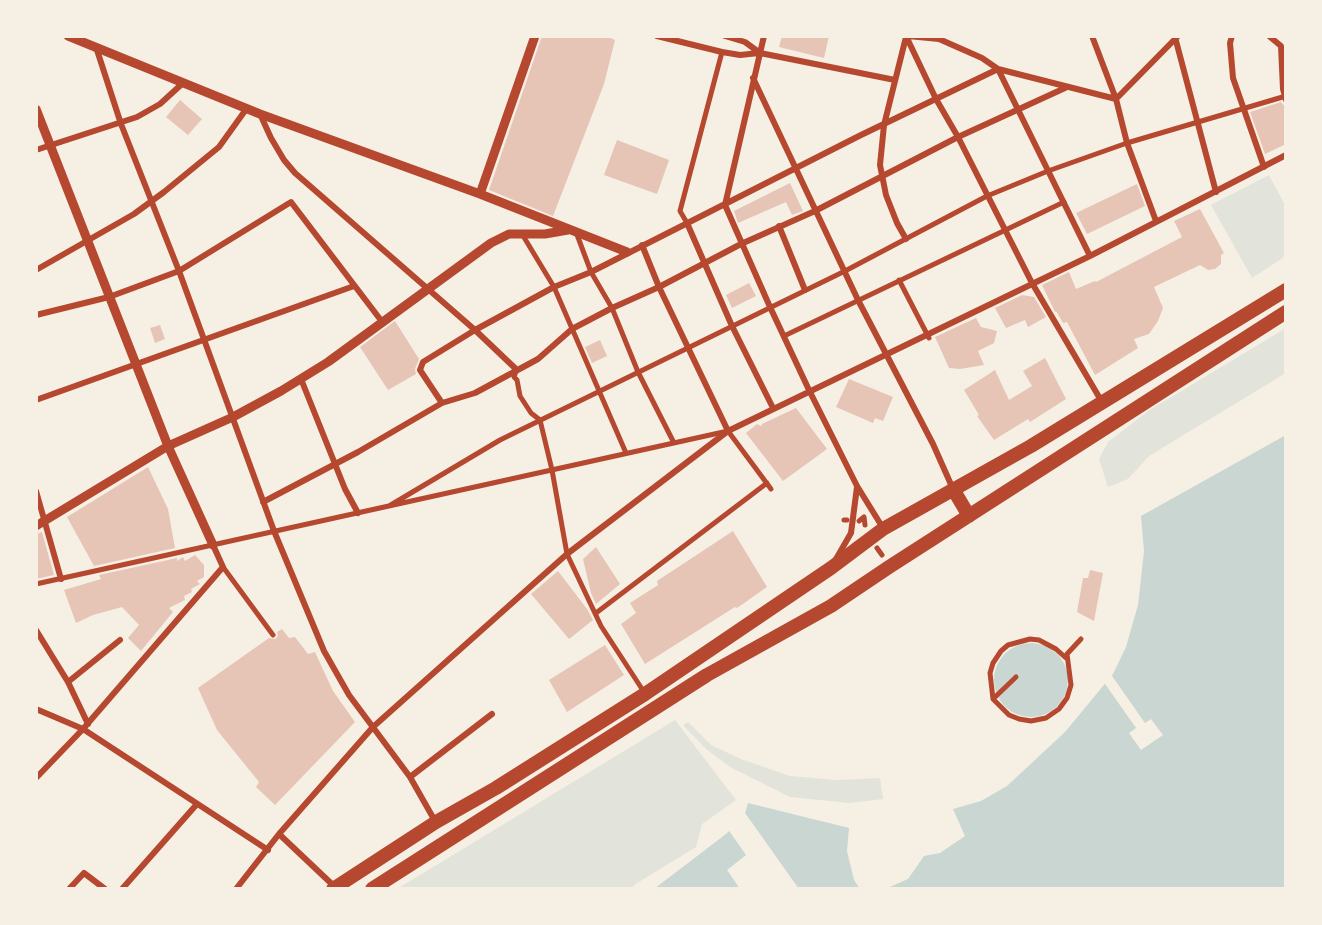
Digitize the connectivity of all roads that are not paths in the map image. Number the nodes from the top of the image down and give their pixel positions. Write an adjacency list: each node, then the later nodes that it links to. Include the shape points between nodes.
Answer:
1 (68, 36): 11 (street)
2 (535, 36): 40 (street)
3 (657, 36): 12 (street)
4 (725, 36): 13 (street, via 745,42)
5 (764, 36): 13 (street)
6 (907, 36): 14 (street, via 939,39); 16 (street); 20 (street)
7 (1092, 36): 21 (street)
8 (1176, 36): 21 (street); 27 (street)
9 (1232, 36): 24 (street, via 1233,78)
10 (1269, 36): 19 (street, via 1281,46 1282,89)
11 (96, 47): 17 (street); 28 (street)
12 (722, 52): 13 (street); 47 (street, via 680,211)
13 (760, 53): 15 (street); 16 (street)
14 (998, 69): 18 (street); 20 (street); 23 (street)
15 (753, 78): 36 (street); 44 (street)
16 (895, 80): 29 (street)
17 (183, 83): 22 (street); 28 (street, via 148,112)
18 (1065, 88): 21 (street); 23 (street)
19 (1286, 98): 24 (street)
20 (936, 99): 29 (street); 30 (street)
21 (1116, 99): 31 (street)
22 (247, 108): 26 (street); 42 (street, via 219,147)
23 (1018, 108): 30 (street); 37 (street)
24 (1243, 108): 27 (street); 35 (street)
25 (36, 109): 32 (street)
26 (260, 114): 40 (street); 68 (street, via 284,160 295,172)
27 (1198, 122): 31 (street); 39 (street)
28 (121, 124): 32 (street); 42 (street)
29 (884, 125): 36 (street); 38 (street)
30 (958, 137): 38 (street); 41 (street)
31 (1128, 143): 37 (street); 46 (street)
32 (50, 145): 33 (street); 53 (street)
33 (36, 150)
34 (1286, 155): 35 (street)
35 (1264, 167): 39 (street)
36 (795, 168): 44 (street); 45 (street)
37 (1048, 171): 41 (street); 43 (street)
38 (882, 176): 45 (street); 52 (street, via 886,195)
39 (1216, 192): 46 (street)
40 (480, 194): 50 (street)
41 (987, 196): 49 (street); 52 (street)
42 (152, 200): 53 (street); 60 (street)
43 (1064, 202): 49 (street); 57 (street)
44 (725, 205): 47 (street); 54 (street)
45 (815, 211): 48 (street); 61 (street)
46 (1156, 222): 57 (street)
47 (687, 223): 55 (street); 58 (street)
48 (779, 226): 54 (street); 69 (street)
49 (1006, 229): 63 (street); 64 (street)
50 (572, 231): 51 (street); 56 (street); 62 (street)
51 (522, 234): 67 (street); 68 (street, via 509,234 491,243)
52 (906, 239): 61 (street)
53 (87, 241): 59 (street); 71 (street)
54 (741, 244): 58 (street); 73 (street)
55 (642, 245): 56 (street); 66 (street)
56 (627, 252): 62 (street)
57 (1090, 256): 64 (street)
58 (705, 262): 66 (street); 78 (street)
59 (36, 270)
60 (179, 271): 65 (street, via 291,202); 71 (street); 83 (street)
61 (845, 271): 69 (street); 72 (street)
62 (591, 272): 67 (street); 74 (street)
63 (899, 280): 72 (street); 82 (street)
64 (1032, 283): 82 (street); 93 (street)
65 (354, 285): 77 (street); 83 (street)
66 (659, 286): 74 (street); 84 (street)
67 (554, 287): 79 (street); 80 (street)
68 (429, 289): 77 (street); 80 (street)
69 (805, 290): 73 (street)
70 (1286, 290): 93 (highway)
71 (109, 297): 76 (street); 86 (street)
72 (858, 300): 81 (street); 85 (street)
73 (770, 307): 78 (street); 81 (street)
74 (612, 308): 79 (street); 88 (street)
75 (1286, 312): 112 (highway)
76 (36, 315)
77 (383, 324): 89 (street)
78 (732, 326): 84 (street); 95 (street)
79 (572, 329): 87 (street, via 538,359); 91 (street)
80 (475, 330): 87 (street); 94 (street, via 423,362 420,370)
81 (783, 336): 90 (street)
82 (928, 336): 85 (street)
83 (204, 340): 86 (street); 96 (street)
84 (688, 347): 88 (street); 98 (street)
85 (886, 353): 90 (street); 107 (street)
86 (136, 364): 92 (street); 100 (street)
87 (516, 370): 94 (street, via 475,393); 97 (street, via 514,377 520,396)
88 (638, 372): 91 (street); 99 (street)
89 (301, 379): 96 (street); 102 (street)
90 (809, 390): 95 (street); 105 (street)
91 (599, 391): 97 (street); 101 (street)
92 (36, 400)
93 (1102, 402): 107 (highway)
94 (442, 403): 102 (street)
95 (773, 408): 98 (street)
96 (232, 417): 100 (street); 109 (street)
97 (540, 420): 103 (street); 110 (street)
98 (729, 431): 99 (street); 104 (street); 120 (street)
99 (674, 443): 101 (street)
100 (168, 446): 114 (street); 118 (street)
101 (626, 453): 103 (street)
102 (335, 464): 109 (street); 111 (street)
103 (552, 470): 110 (street); 120 (street)
104 (767, 483): 106 (street); 126 (street)
105 (857, 486): 116 (street); 123 (street, via 851,533)
106 (771, 489)
107 (953, 489): 112 (highway); 116 (highway)
108 (36, 491): 114 (street)
109 (263, 502): 117 (street)
110 (389, 506): 111 (street)
111 (358, 513): 117 (street)
112 (969, 516): 151 (highway, via 831,606 707,675)
113 (859, 521): 115 (street, via 864,517)
114 (40, 524): 124 (street)
115 (865, 525)
116 (883, 529): 123 (highway)
117 (274, 531): 118 (street); 139 (street, via 324,651)
118 (213, 545): 122 (street); 124 (street)
119 (877, 548): 121 (street)
120 (567, 554): 126 (street); 139 (street)
121 (882, 555)
122 (223, 567): 128 (street); 138 (street)
123 (831, 568): 134 (highway)
124 (61, 579): 125 (street)
125 (36, 584)
126 (596, 612): 134 (street)
127 (36, 630): 133 (street)
128 (273, 635)
129 (1081, 639): 131 (street)
130 (120, 640): 133 (street)
131 (1066, 658): 135 (street, via 1039,640 1008,645 990,673); 135 (street, via 1071,685 1067,698 1046,718 1019,719)
132 (1016, 676): 135 (street)
133 (68, 682): 138 (street)
134 (645, 694): 143 (highway)
135 (995, 698)
136 (36, 709): 138 (street)
137 (492, 714): 140 (street)
138 (85, 727): 141 (street); 142 (street)
139 (373, 727): 140 (street); 144 (street)
140 (410, 777): 143 (street)
141 (36, 778)
142 (197, 804): 145 (street); 149 (street)
143 (436, 822): 146 (highway)
144 (279, 834): 145 (street); 146 (street)
145 (268, 850): 150 (street)
146 (334, 888)
147 (69, 889): 148 (street, via 84,873)
148 (105, 889)
149 (122, 889)
150 (236, 889)
151 (372, 889)

